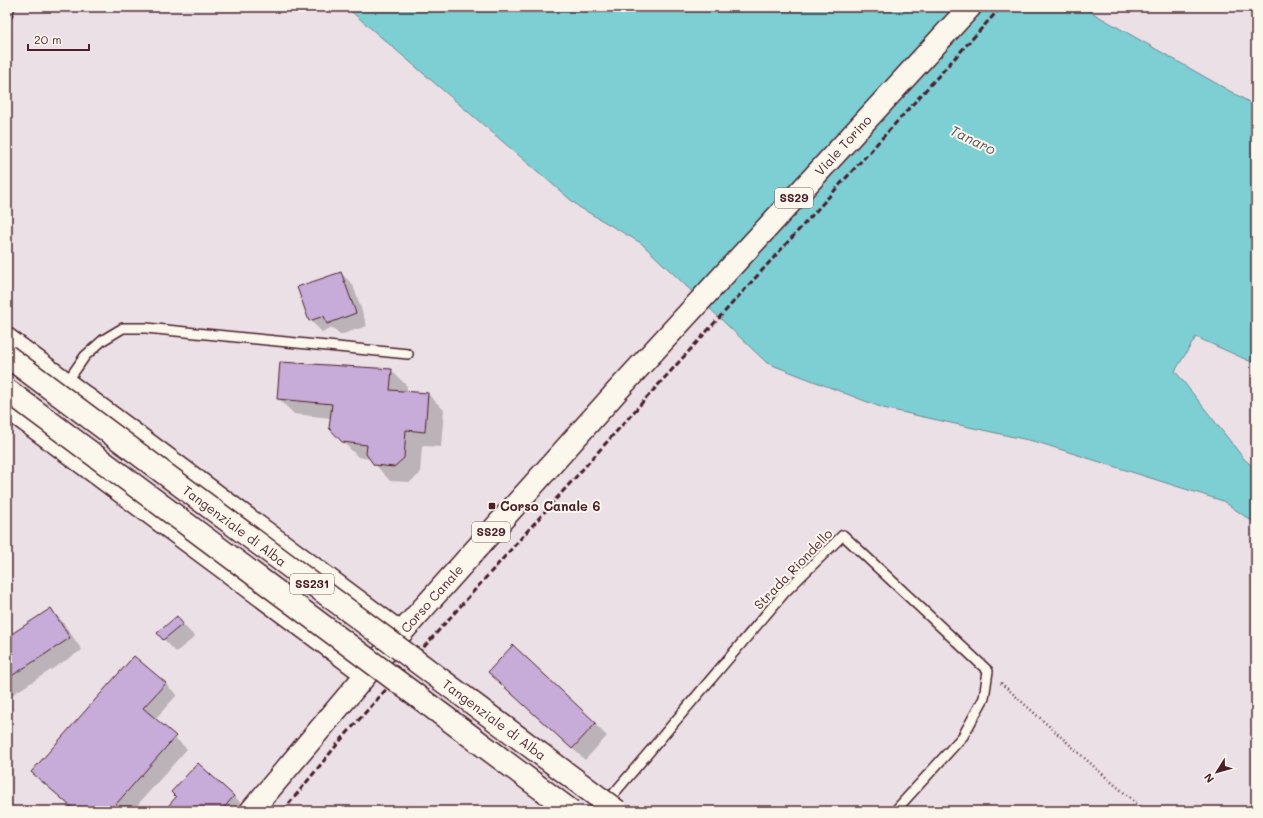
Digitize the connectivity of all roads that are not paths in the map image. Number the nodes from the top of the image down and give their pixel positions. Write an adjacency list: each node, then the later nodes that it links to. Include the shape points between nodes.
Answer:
1 (10, 7): 3 (lane)
2 (970, 7): 9 (main road, Viale Torino / SS29)
3 (7, 15)
4 (7, 337): 7 (street)
5 (408, 354): 7 (lane, via 153,328 123,328 103,340 85,356)
6 (7, 356): 20 (main road, Tangenziale di Alba / SS231, bridge)
7 (67, 382): 11 (street)
8 (7, 390): 18 (main road, Tangenziale di Alba / SS231, bridge)
9 (618, 390): 15 (main road, Corso Canale / SS29)
10 (7, 409): 14 (street)
11 (245, 515): 12 (lane); 15 (street)
12 (234, 533)
13 (226, 546): 14 (lane)
14 (214, 564): 16 (street)
15 (402, 632): 16 (main road, Corso Canale / SS29)
16 (365, 675): 17 (main road, Corso Canale / SS29)
17 (251, 811)
18 (571, 811)
19 (599, 811): 21 (lane, Strada Riondello, via 785,592 843,535 988,671 984,698 962,736)
20 (616, 811)
21 (895, 811)

